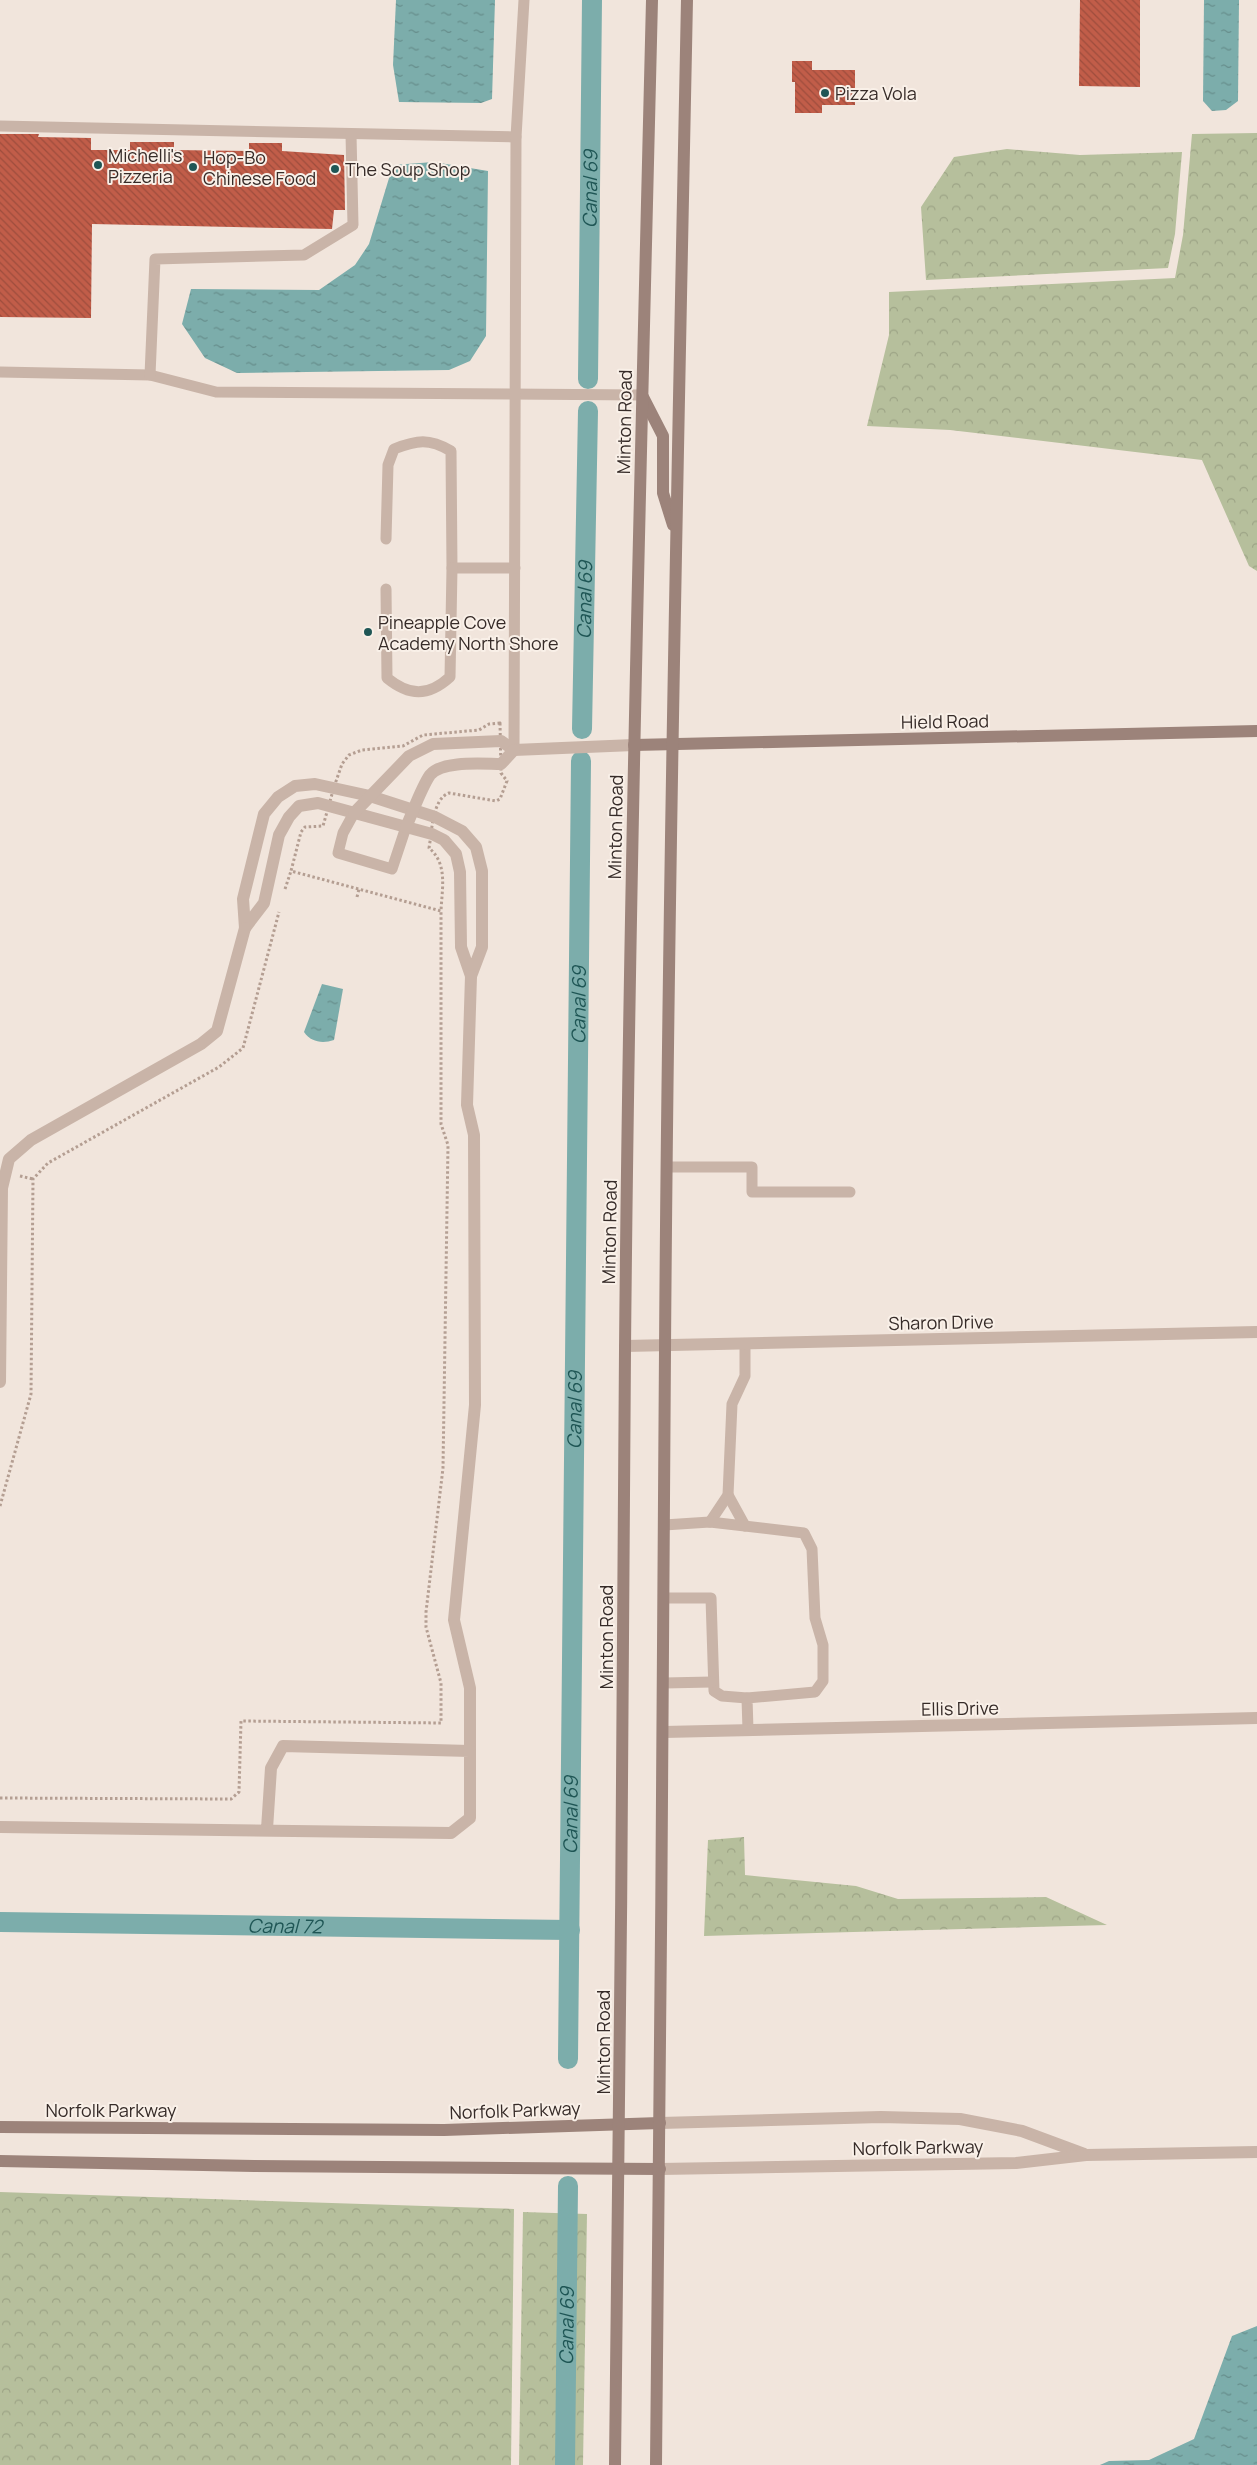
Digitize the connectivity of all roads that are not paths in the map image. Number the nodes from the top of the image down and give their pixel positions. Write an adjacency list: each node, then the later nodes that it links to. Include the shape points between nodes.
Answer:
1 (524, 0): 6 (lane)
2 (652, 0): 10 (main road, Minton Road)
3 (687, 0): 11 (main road)
4 (0, 126): 5 (lane)
5 (351, 134): 6 (lane); 8 (lane, via 352,225 304,254 155,259)
6 (516, 137): 9 (lane)
7 (0, 372): 8 (lane)
8 (150, 376): 9 (lane, via 216,392)
9 (514, 395): 10 (lane); 14 (lane)
10 (642, 395): 11 (main road, via 663,436 663,493); 18 (main road, Minton Road)
11 (677, 536): 17 (main road)
12 (386, 540): 13 (lane, via 388,465 394,449 412,442 436,442 451,451)
13 (452, 568): 14 (lane); 15 (lane, via 450,677 438,688 418,692 398,687 387,678)
14 (515, 568): 19 (lane)
15 (386, 589)
16 (1257, 732): 17 (main road, Hield Road)
17 (673, 744): 18 (main road, Hield Road); 30 (main road)
18 (634, 745): 19 (street); 35 (main road, Minton Road)
19 (514, 750): 20 (street, via 501,742 433,744 410,756); 21 (street, via 501,764 458,764 440,768 431,774)
20 (370, 796): 21 (street); 22 (street); 24 (street, via 315,784 295,786 278,797 264,814)
21 (414, 810): 23 (street); 27 (street, via 457,827 476,848 482,871)
22 (354, 813): 23 (street); 23 (lane, via 343,833 338,853 392,869); 25 (street, via 318,803 299,806 279,835)
23 (406, 827): 26 (street, via 444,840 456,854 460,872)
24 (249, 875): 25 (street); 28 (street, via 243,899)
25 (269, 880): 28 (street, via 264,903)
26 (460, 927): 27 (street); 29 (street, via 461,947)
27 (482, 927): 29 (street, via 482,947)
28 (245, 928): 32 (street, via 217,1031 202,1044 31,1140 9,1159)
29 (471, 976): 49 (street, via 467,1105 474,1135 475,1405 454,1620 470,1688)
30 (668, 1167): 31 (lane, via 752,1166 752,1192); 36 (main road)
31 (850, 1192)
32 (1, 1204): 37 (street)
33 (1257, 1332): 34 (street, Sharon Drive)
34 (745, 1344): 36 (street, Sharon Drive); 38 (lane, via 745,1376 732,1404)
35 (625, 1346): 36 (street, Sharon Drive); 53 (main road, Minton Road)
36 (665, 1346): 40 (main road)
37 (0, 1382)
38 (728, 1495): 39 (lane); 41 (lane)
39 (710, 1522): 40 (lane); 41 (lane)
40 (664, 1525): 42 (main road)
41 (746, 1526): 45 (lane, via 804,1533 812,1549 815,1618 823,1645 823,1681 815,1692)
42 (664, 1598): 43 (lane, via 711,1598); 44 (main road)
43 (712, 1682): 44 (lane); 45 (lane, via 714,1691 722,1696)
44 (664, 1683): 48 (main road)
45 (747, 1698): 47 (lane)
46 (1257, 1718): 47 (street, Ellis Drive)
47 (748, 1730): 48 (street, Ellis Drive)
48 (664, 1732): 52 (main road)
49 (470, 1751): 51 (street, via 283,1746 270,1768); 51 (street, via 470,1818 451,1833)
50 (0, 1827): 51 (street)
51 (267, 1829)
52 (660, 2123): 53 (main road, Norfolk Parkway); 56 (street, Norfolk Parkway, via 881,2117 960,2119 1022,2131); 59 (main road)
53 (620, 2124): 54 (main road, Norfolk Parkway, via 444,2130); 58 (main road, Minton Road)
54 (0, 2127)
55 (1257, 2152): 56 (street, Norfolk Parkway)
56 (1086, 2155): 59 (street, Norfolk Parkway, via 1016,2163)
57 (0, 2161): 58 (main road, Norfolk Parkway)
58 (620, 2169): 59 (main road, Norfolk Parkway); 60 (main road, Minton Road)
59 (660, 2169): 61 (main road)
60 (615, 2465)
61 (656, 2465)

